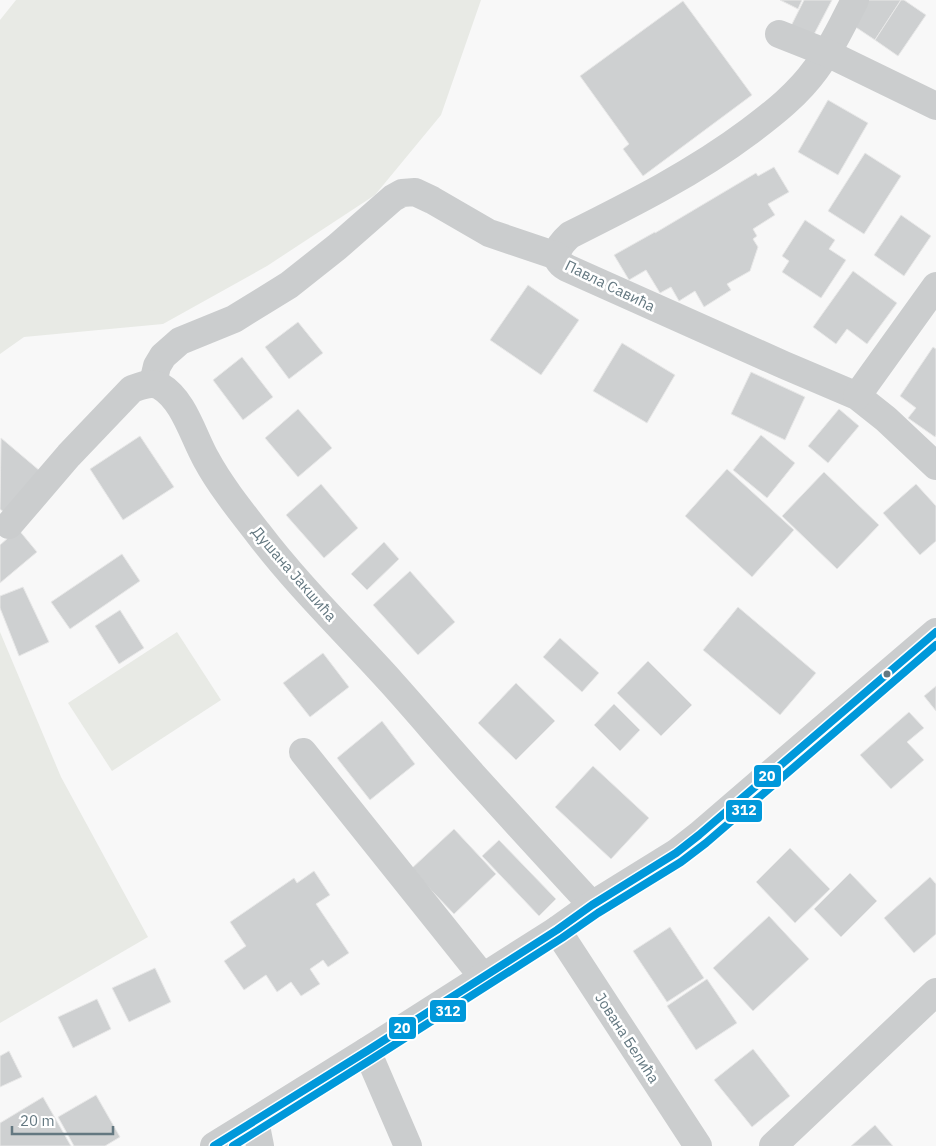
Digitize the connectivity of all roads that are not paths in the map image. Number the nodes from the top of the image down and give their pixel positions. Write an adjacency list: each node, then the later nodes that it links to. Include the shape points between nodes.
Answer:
1 (855, 0): 3 (street, Павла Савића)
2 (779, 34): 3 (street)
3 (827, 53): 4 (street); 5 (street, Павла Савића, via 803,85 749,132 679,179 570,235 562,242)
4 (936, 106)
5 (557, 256): 7 (street, via 489,233 415,192 402,193 289,285 234,318 180,341 163,356); 8 (street, Павла Савића, via 567,268)
6 (936, 286): 8 (street)
7 (153, 384): 10 (street, via 132,390 69,455); 13 (street, Душана Јакшића, via 170,394 181,408 217,478 259,535)
8 (857, 396): 9 (street, Павла Савића, via 886,418)
9 (936, 466)
10 (9, 525)
11 (936, 632): 13 (street, via 699,835)
12 (304, 752): 15 (street)
13 (592, 905): 14 (street)
14 (557, 930): 15 (street); 21 (street, Јована Белића)
15 (483, 977): 17 (street)
16 (936, 992): 22 (street)
17 (367, 1051): 18 (street); 20 (street)
18 (257, 1133): 19 (street)
19 (214, 1146)
20 (408, 1146)
21 (698, 1146)
22 (773, 1146)

